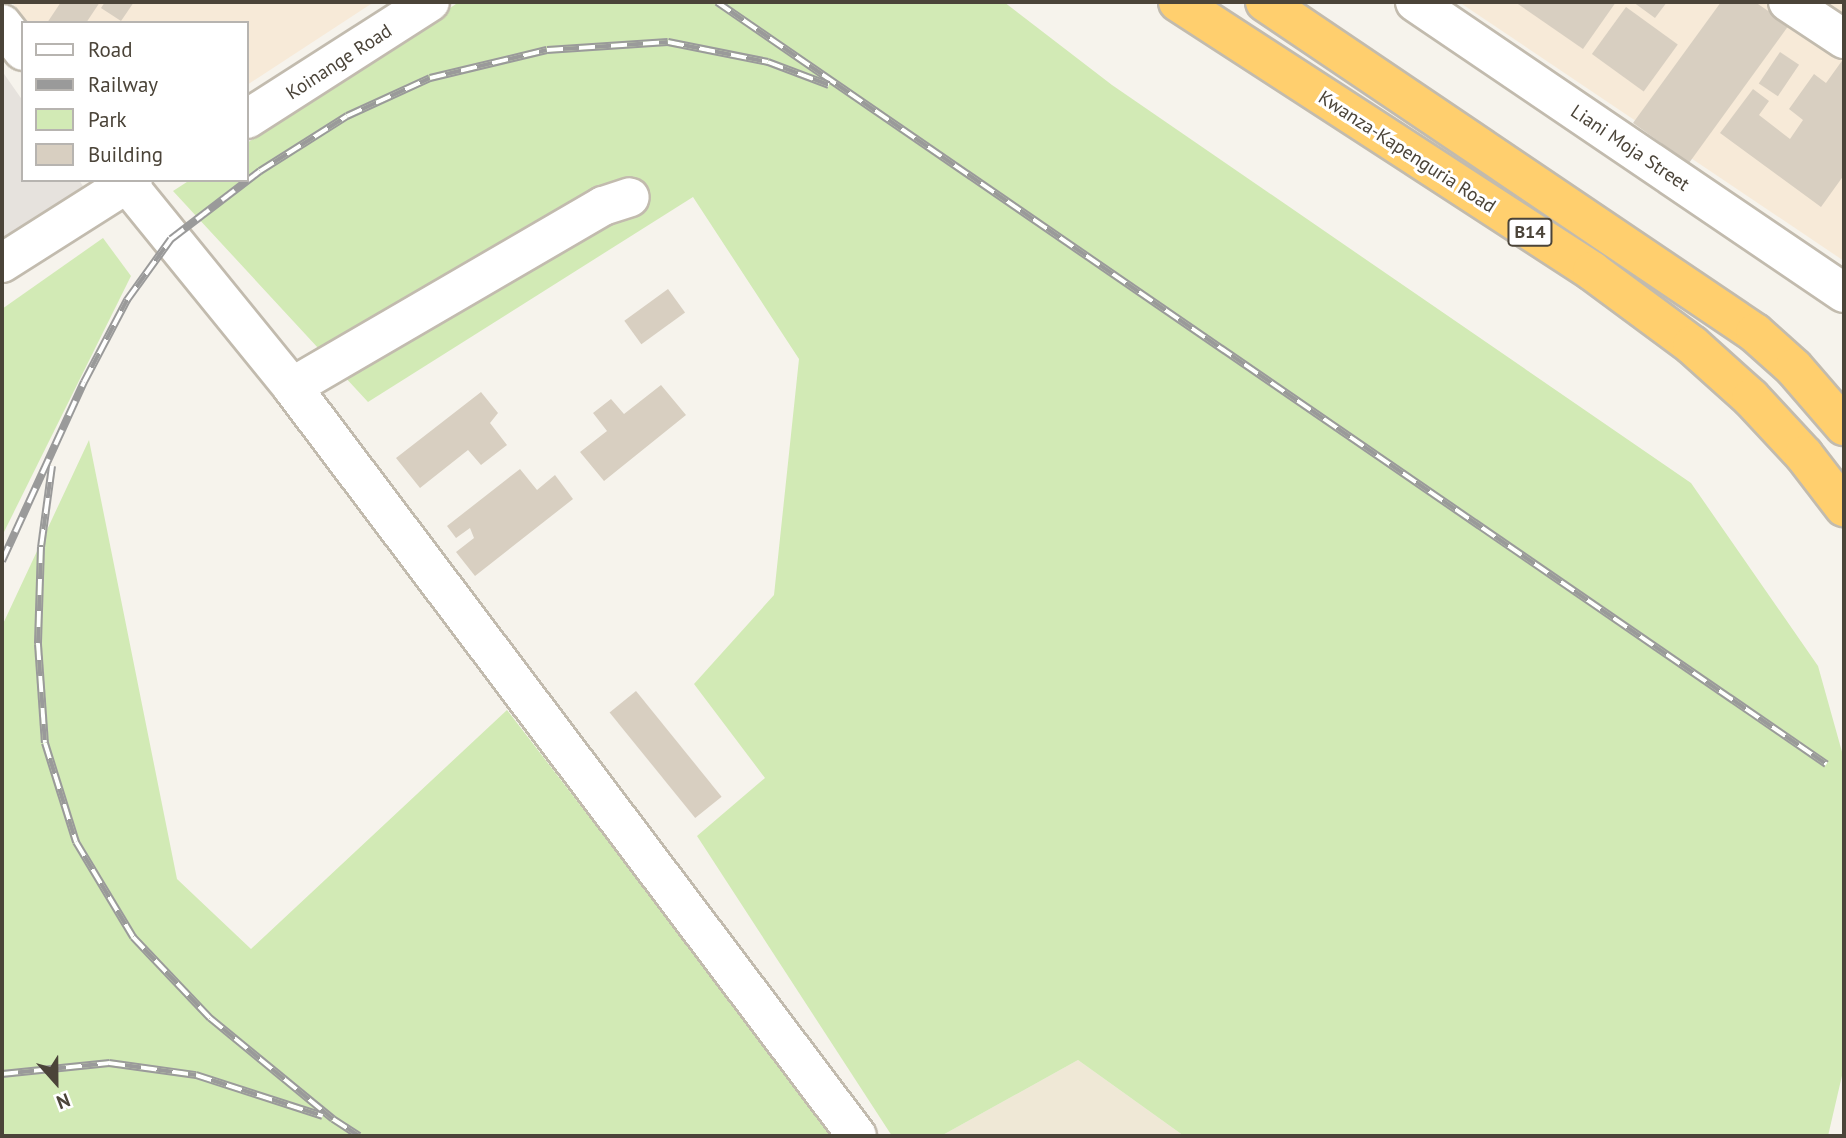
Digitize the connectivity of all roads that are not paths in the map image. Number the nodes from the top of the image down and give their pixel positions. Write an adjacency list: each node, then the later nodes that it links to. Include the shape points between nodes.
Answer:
1 (430, 2): 9 (street, Koinange Road)
2 (1178, 2): 17 (highway, Kwanza-Kapenguria Road / B14, via 1592,271 1692,345 1751,398 1804,455)
3 (1265, 2): 16 (highway, B14, via 1755,333)
4 (1415, 2): 14 (street, Liani Moja Street)
5 (1788, 2): 7 (street)
6 (2, 24): 8 (street)
7 (1844, 39)
8 (21, 48)
9 (248, 118)
10 (125, 182): 13 (street)
11 (128, 182): 15 (street)
12 (630, 197): 15 (street, via 603,206)
13 (2, 263)
14 (1844, 293)
15 (292, 387): 18 (street)
16 (1844, 426)
17 (1844, 508)
18 (857, 1136)

